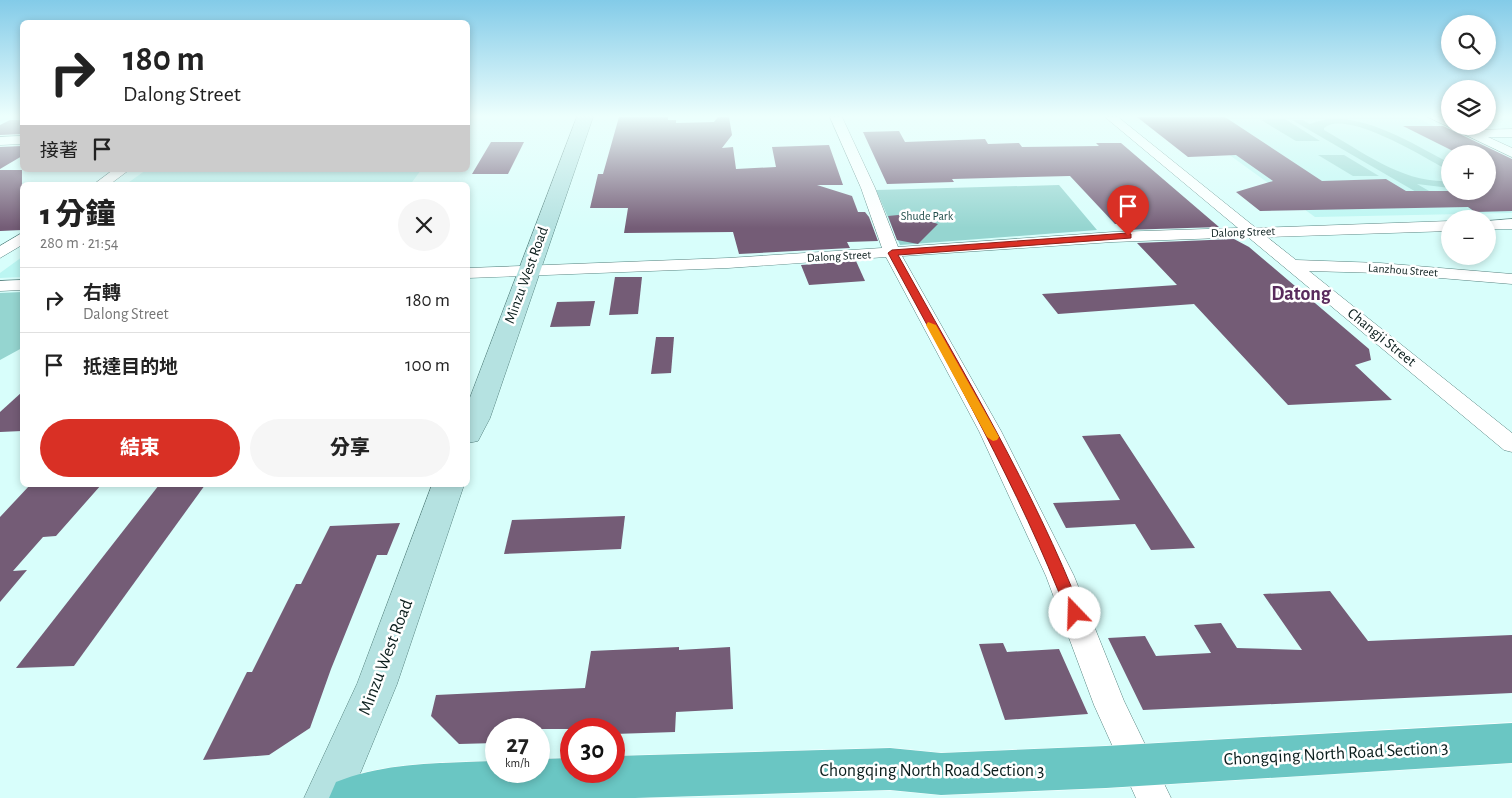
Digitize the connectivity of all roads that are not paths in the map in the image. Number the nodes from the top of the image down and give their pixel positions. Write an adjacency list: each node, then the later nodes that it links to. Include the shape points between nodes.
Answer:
1 (571, 154): 14 (street, Minzu West Road)
2 (853, 154): 12 (street)
3 (1157, 154): 9 (street, Changji Street)
4 (119, 172): 5 (street)
5 (104, 182)
6 (1512, 224): 7 (street)
7 (1496, 225)
8 (1441, 226): 9 (street, Dalong Street)
9 (1252, 232): 12 (street, Dalong Street, via 1113,236); 13 (street, Changji Street)
10 (20, 239): 11 (street)
11 (0, 253)
12 (892, 253): 14 (street, Dalong Street); 23 (street, via 990,431 1060,576 1110,705)
13 (1293, 265): 16 (street, Lanzhou Street, via 1380,268); 20 (street, Changji Street)
14 (528, 272): 15 (street, Dalong Street); 19 (street, Minzu West Road)
15 (470, 273)
16 (1512, 279)
17 (20, 285): 18 (street)
18 (0, 286)
19 (470, 430)
20 (1512, 445)
21 (447, 487): 24 (street, Minzu West Road, via 377,684)
22 (1512, 743): 23 (main road, Chongqing North Road Section 3)
23 (1145, 781): 25 (main road, Chongqing North Road Section 3, via 941,774 890,769 407,787)
24 (327, 798)
25 (352, 798)

